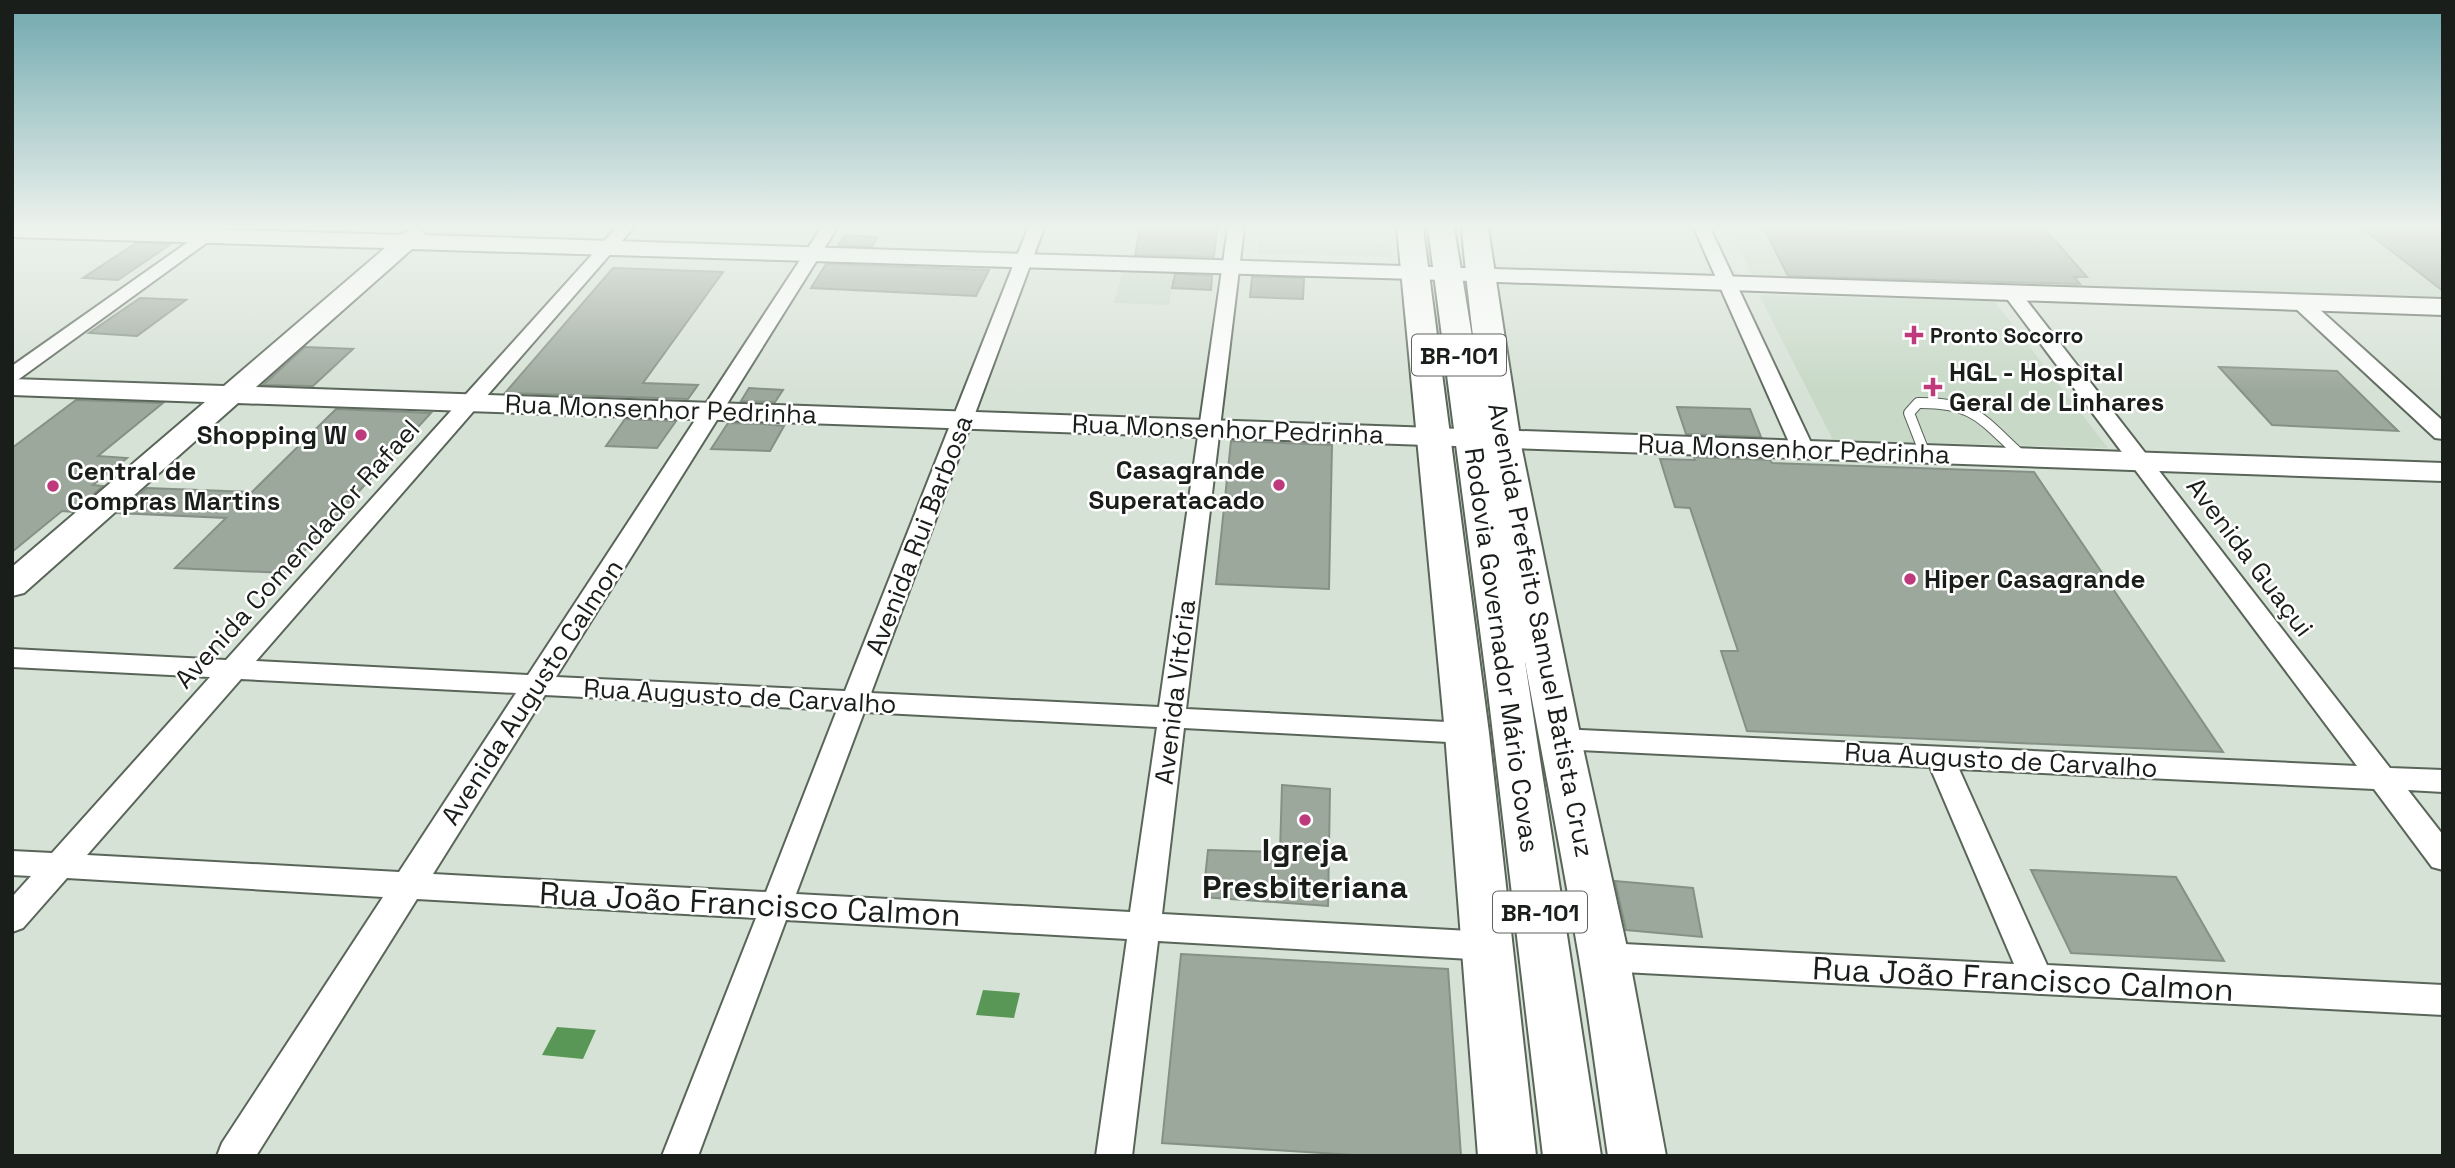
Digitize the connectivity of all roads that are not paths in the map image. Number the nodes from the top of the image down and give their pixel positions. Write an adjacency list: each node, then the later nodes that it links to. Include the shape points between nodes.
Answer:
1 (142, 283): 15 (street)
2 (359, 283): 17 (main road)
3 (577, 283): 18 (street, Avenida Comendador Rafael)
4 (794, 283): 19 (street, Avenida Augusto Calmon)
5 (1015, 283): 20 (street, Avenida Rui Barbosa)
6 (1229, 283): 21 (street, Avenida Vitória)
7 (1418, 283): 23 (main road, Avenida Prefeito Samuel Batista Cruz)
8 (1449, 283): 23 (main road, Rodovia Governador Mário Covas / BR-101)
9 (1481, 283): 23 (main road, Avenida Prefeito Samuel Batista Cruz)
10 (1714, 283): 11 (main road)
11 (1727, 283): 12 (main road); 24 (street)
12 (2011, 292): 13 (main road); 27 (street, Avenida Guaçui)
13 (2300, 302): 14 (main road); 22 (street)
14 (2443, 307)
15 (12, 375)
16 (12, 387): 17 (main road, Rua Monsenhor Pedrinha)
17 (231, 394): 18 (main road, Rua Monsenhor Pedrinha); 30 (main road)
18 (470, 403): 19 (main road, Rua Monsenhor Pedrinha); 33 (street, Avenida Comendador Rafael)
19 (712, 411): 20 (main road, Rua Monsenhor Pedrinha); 34 (street, Avenida Augusto Calmon)
20 (963, 419): 21 (main road, Rua Monsenhor Pedrinha); 35 (street, Avenida Rui Barbosa)
21 (1209, 428): 23 (main road, Rua Monsenhor Pedrinha); 36 (street, Avenida Vitória)
22 (2443, 433)
23 (1469, 437): 24 (main road, Rua Monsenhor Pedrinha); 29 (main road, Avenida Prefeito Samuel Batista Cruz); 32 (main road, Rodovia Governador Mário Covas / BR-101); 37 (main road, Avenida Prefeito Samuel Batista Cruz)
24 (1803, 449): 25 (main road, Rua Monsenhor Pedrinha)
25 (1925, 454): 26 (main road, Rua Monsenhor Pedrinha); 26 (lane, via 1909,413 1918,403 1961,407)
26 (2023, 457): 27 (main road, Rua Monsenhor Pedrinha)
27 (2140, 461): 28 (main road, Rua Monsenhor Pedrinha); 40 (street, Avenida Guaçui)
28 (2443, 472)
29 (1528, 581): 32 (main road); 38 (main road, Avenida Prefeito Samuel Batista Cruz)
30 (12, 585)
31 (12, 658): 33 (street, Rua Augusto de Carvalho)
32 (1507, 668): 57 (main road, Rodovia Governador Mário Covas / BR-101)
33 (234, 669): 34 (street, Rua Augusto de Carvalho); 44 (street, Avenida Comendador Rafael)
34 (536, 685): 35 (street, Rua Augusto de Carvalho); 45 (street, Avenida Augusto Calmon)
35 (855, 701): 36 (street, Rua Augusto de Carvalho); 46 (street, Avenida Rui Barbosa)
36 (1172, 718): 37 (street, Rua Augusto de Carvalho); 48 (street, Avenida Vitória)
37 (1467, 733): 49 (main road, Avenida Prefeito Samuel Batista Cruz)
38 (1559, 739): 39 (street, Rua Augusto de Carvalho); 50 (main road, Avenida Prefeito Samuel Batista Cruz)
39 (1940, 757): 40 (street, Rua Augusto de Carvalho); 51 (street)
40 (2382, 778): 41 (street, Rua Augusto de Carvalho); 42 (street, Avenida Guaçui)
41 (2443, 781)
42 (2443, 858)
43 (12, 863): 44 (street, Rua João Francisco Calmon)
44 (60, 865): 45 (street, Rua João Francisco Calmon); 47 (street, Avenida Comendador Rafael)
45 (408, 885): 46 (street, Rua João Francisco Calmon); 53 (street, Avenida Augusto Calmon)
46 (776, 906): 48 (street, Rua João Francisco Calmon); 54 (street, Avenida Rui Barbosa)
47 (12, 919)
48 (1144, 927): 49 (street, Rua João Francisco Calmon); 55 (street, Avenida Vitória)
49 (1488, 946): 56 (main road, Avenida Prefeito Samuel Batista Cruz)
50 (1604, 957): 51 (street, Rua João Francisco Calmon); 58 (main road, Avenida Prefeito Samuel Batista Cruz)
51 (2037, 979): 52 (street, Rua João Francisco Calmon)
52 (2443, 1000)
53 (235, 1156)
54 (680, 1156)
55 (1114, 1156)
56 (1507, 1156)
57 (1572, 1156)
58 (1637, 1156)

